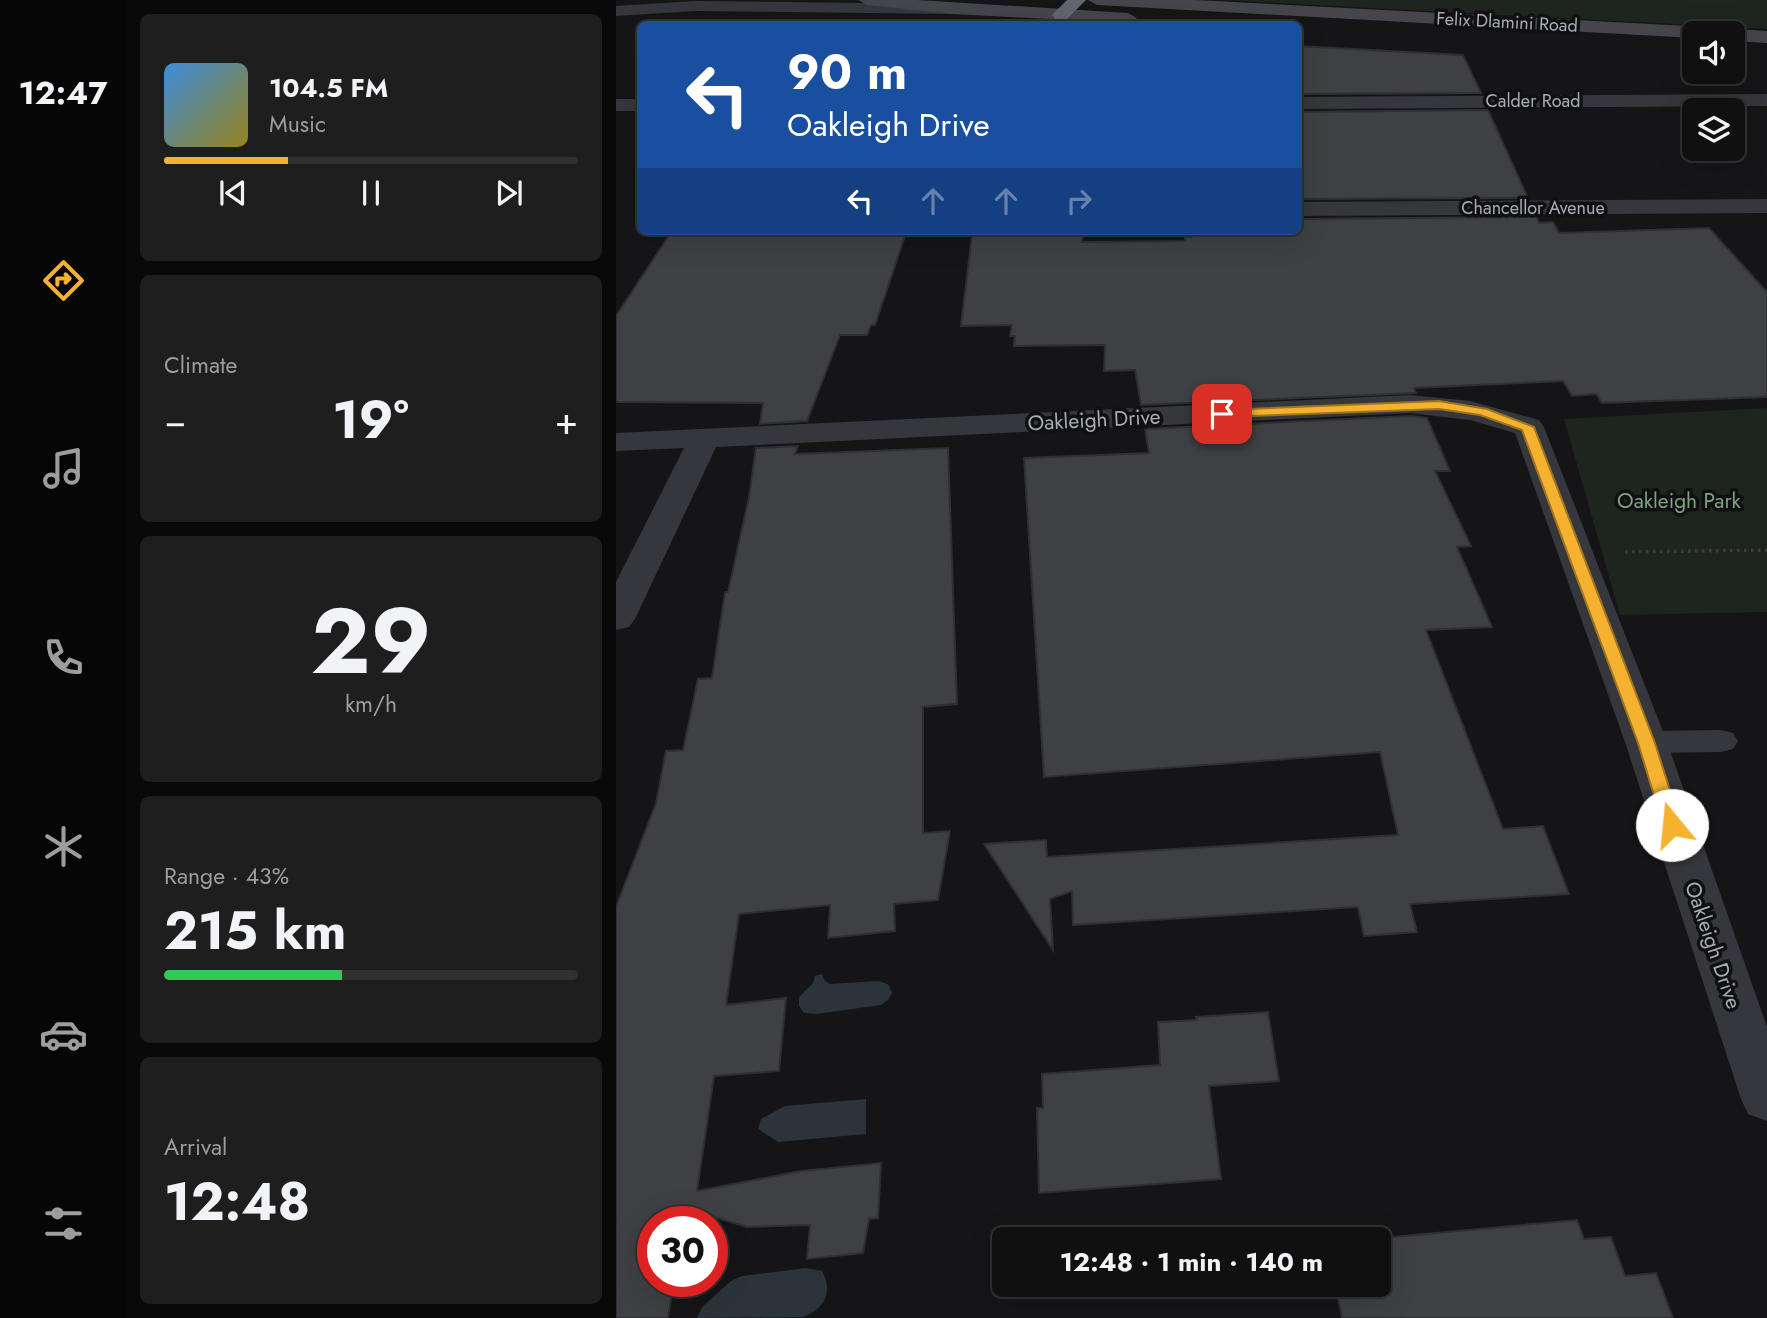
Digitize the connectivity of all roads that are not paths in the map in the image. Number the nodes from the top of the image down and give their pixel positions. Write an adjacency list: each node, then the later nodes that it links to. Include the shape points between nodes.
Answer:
1 (867, 0): 4 (main road, Felix Dlamini Road)
2 (1046, 0): 6 (highway)
3 (1077, 0): 8 (highway)
4 (952, 9): 5 (street, via 695,6); 6 (main road, Felix Dlamini Road)
5 (616, 11)
6 (1031, 14): 8 (main road, Felix Dlamini Road)
7 (1100, 14): 8 (main road, Felix Dlamini Road); 9 (main road, Felix Dlamini Road); 11 (main road, Felix Dlamini Road)
8 (1061, 15)
9 (1209, 21)
10 (1302, 27): 14 (main road, Felix Dlamini Road)
11 (1682, 32)
12 (1745, 36): 13 (main road)
13 (1767, 37)
14 (1682, 46)
15 (1745, 50): 16 (main road)
16 (1767, 51)
17 (1767, 100): 18 (street, Calder Road)
18 (1302, 103)
19 (616, 105): 20 (street)
20 (637, 105)
21 (1767, 206): 22 (street, Chancellor Avenue)
22 (1302, 209)
23 (704, 439): 24 (street, Oakleigh Drive); 25 (street); 27 (street, Oakleigh Drive, via 1439,405 1483,412 1528,427)
24 (616, 442)
25 (616, 619)
26 (1721, 741): 27 (lane)
27 (1646, 743): 28 (street, Oakleigh Drive)
28 (1767, 1099)

